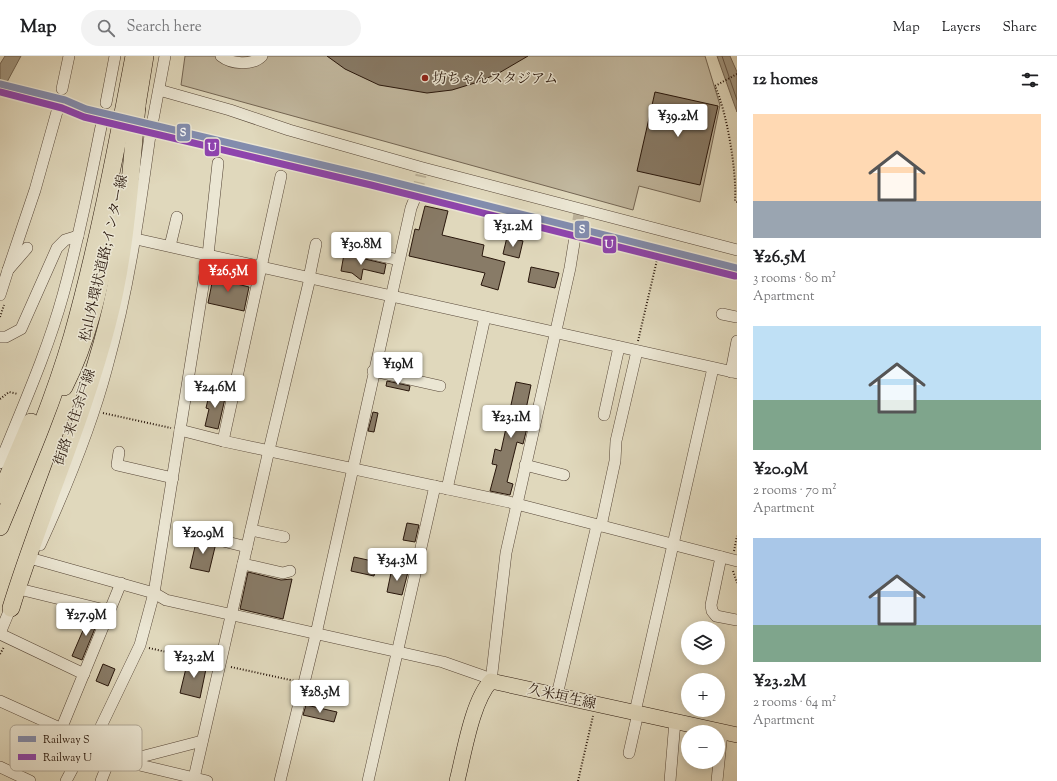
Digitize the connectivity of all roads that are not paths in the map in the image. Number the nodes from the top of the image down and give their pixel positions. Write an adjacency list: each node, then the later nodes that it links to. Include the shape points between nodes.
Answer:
1 (69, 56): 8 (street)
2 (115, 56): 10 (street)
3 (134, 56): 16 (highway, 松山外環状道路;インター線)
4 (146, 56): 11 (highway, 松山外環状道路;インター線)
5 (165, 56): 9 (street, 街路 来住余戸線)
6 (220, 56): 7 (street, via 230,61 253,62)
7 (262, 56)
8 (62, 89)
9 (159, 90): 21 (street, 街路 来住余戸線, via 151,126); 26 (street, via 422,171)
10 (106, 103)
11 (137, 106): 50 (highway, 松山外環状道路;インター線, via 87,332 75,366); 76 (highway, via 121,254 108,323 76,427 44,508)
12 (58, 108): 30 (street, via 35,190)
13 (103, 118): 19 (street)
14 (218, 163): 27 (street)
15 (281, 176): 29 (street)
16 (107, 186): 50 (highway, 松山外環状道路;インター線, via 72,338); 59 (highway, via 64,336)
17 (417, 193): 28 (street)
18 (177, 217): 23 (street)
19 (78, 236): 38 (street, via 65,240 57,248 20,329 6,337); 52 (street, via 44,354)
20 (575, 237): 37 (street)
21 (136, 239): 23 (street); 69 (street, 街路 来住余戸線, via 108,366 94,411 55,512)
22 (316, 244): 31 (street)
23 (170, 246): 27 (street)
24 (27, 248): 30 (street)
25 (349, 249): 28 (street)
26 (737, 250)
27 (208, 255): 29 (street); 47 (street)
28 (399, 260): 33 (street)
29 (261, 267): 31 (street); 48 (street)
30 (8, 270): 32 (street)
31 (309, 278): 33 (street); 49 (street)
32 (0, 295)
33 (390, 296): 35 (street); 43 (street)
34 (722, 314): 36 (street)
35 (485, 317): 37 (street); 58 (street)
36 (737, 317)
37 (556, 333): 40 (street); 53 (street)
38 (0, 337)
39 (737, 341): 44 (street)
40 (619, 347): 41 (street); 46 (street)
41 (636, 350): 42 (street); 61 (street, via 616,441 615,461)
42 (712, 368): 44 (street); 66 (street)
43 (373, 371): 45 (street); 54 (street)
44 (734, 372)
45 (440, 386)
46 (604, 415)
47 (180, 430): 48 (street); 56 (street)
48 (223, 441): 49 (street)
49 (269, 450): 54 (street); 63 (street)
50 (32, 451): 62 (highway, 松山外環状道路;インター線)
51 (120, 452): 56 (street, via 117,465)
52 (0, 463)
53 (525, 465): 55 (street); 60 (street)
54 (352, 468): 57 (street); 81 (street)
55 (564, 475)
56 (172, 478): 75 (street)
57 (435, 486): 58 (street); 82 (street)
58 (447, 489): 60 (street)
59 (0, 495)
60 (516, 505): 61 (street); 84 (street, via 506,553)
61 (599, 526): 66 (street); 87 (street)
62 (0, 527)
63 (251, 530): 64 (street); 67 (street)
64 (284, 537)
65 (223, 541): 67 (street)
66 (674, 545): 68 (street); 89 (street)
67 (247, 547): 71 (street)
68 (721, 557): 70 (street); 79 (street, via 712,611 716,616)
69 (33, 559): 73 (street); 74 (street, 街路 来住余戸線)
70 (737, 561)
71 (243, 564): 72 (street, via 283,573); 78 (street)
72 (290, 571)
73 (121, 583): 75 (street); 77 (street)
74 (19, 589): 76 (street, 街路 来住余戸線); 77 (street)
75 (154, 593): 78 (street, via 166,600); 93 (street, via 140,645)
76 (11, 608): 80 (street, 街路 来住余戸線)
77 (109, 612): 83 (street)
78 (231, 615): 81 (street); 97 (street)
79 (737, 620)
80 (0, 633): 83 (street)
81 (316, 634): 82 (street); 85 (street)
82 (398, 652): 84 (street, via 442,662); 112 (street)
83 (84, 674): 92 (street)
84 (491, 681): 87 (main road, 久米垣生線); 113 (main road, via 476,709)
85 (302, 687): 86 (street); 111 (street)
86 (331, 693)
87 (557, 695): 89 (main road, 久米垣生線)
88 (0, 701): 91 (street)
89 (636, 713): 90 (main road, 久米垣生線); 98 (street)
90 (675, 721): 94 (main road, 久米垣生線); 114 (street)
91 (57, 725)
92 (63, 725)
93 (102, 725)
94 (692, 725)
95 (725, 733): 96 (main road, 久米垣生線)
96 (737, 735)
97 (202, 741): 99 (street); 106 (street)
98 (629, 753)
99 (142, 757)
100 (142, 766): 106 (street)
101 (0, 767): 105 (street)
102 (718, 769): 115 (street)
103 (71, 771): 108 (street)
104 (105, 771): 109 (street)
105 (10, 777): 107 (street)
106 (194, 778): 110 (street)
107 (30, 781)
108 (66, 781)
109 (101, 781)
110 (207, 781)
111 (280, 781)
112 (368, 781)
113 (457, 781)
114 (670, 781)
115 (717, 781)

